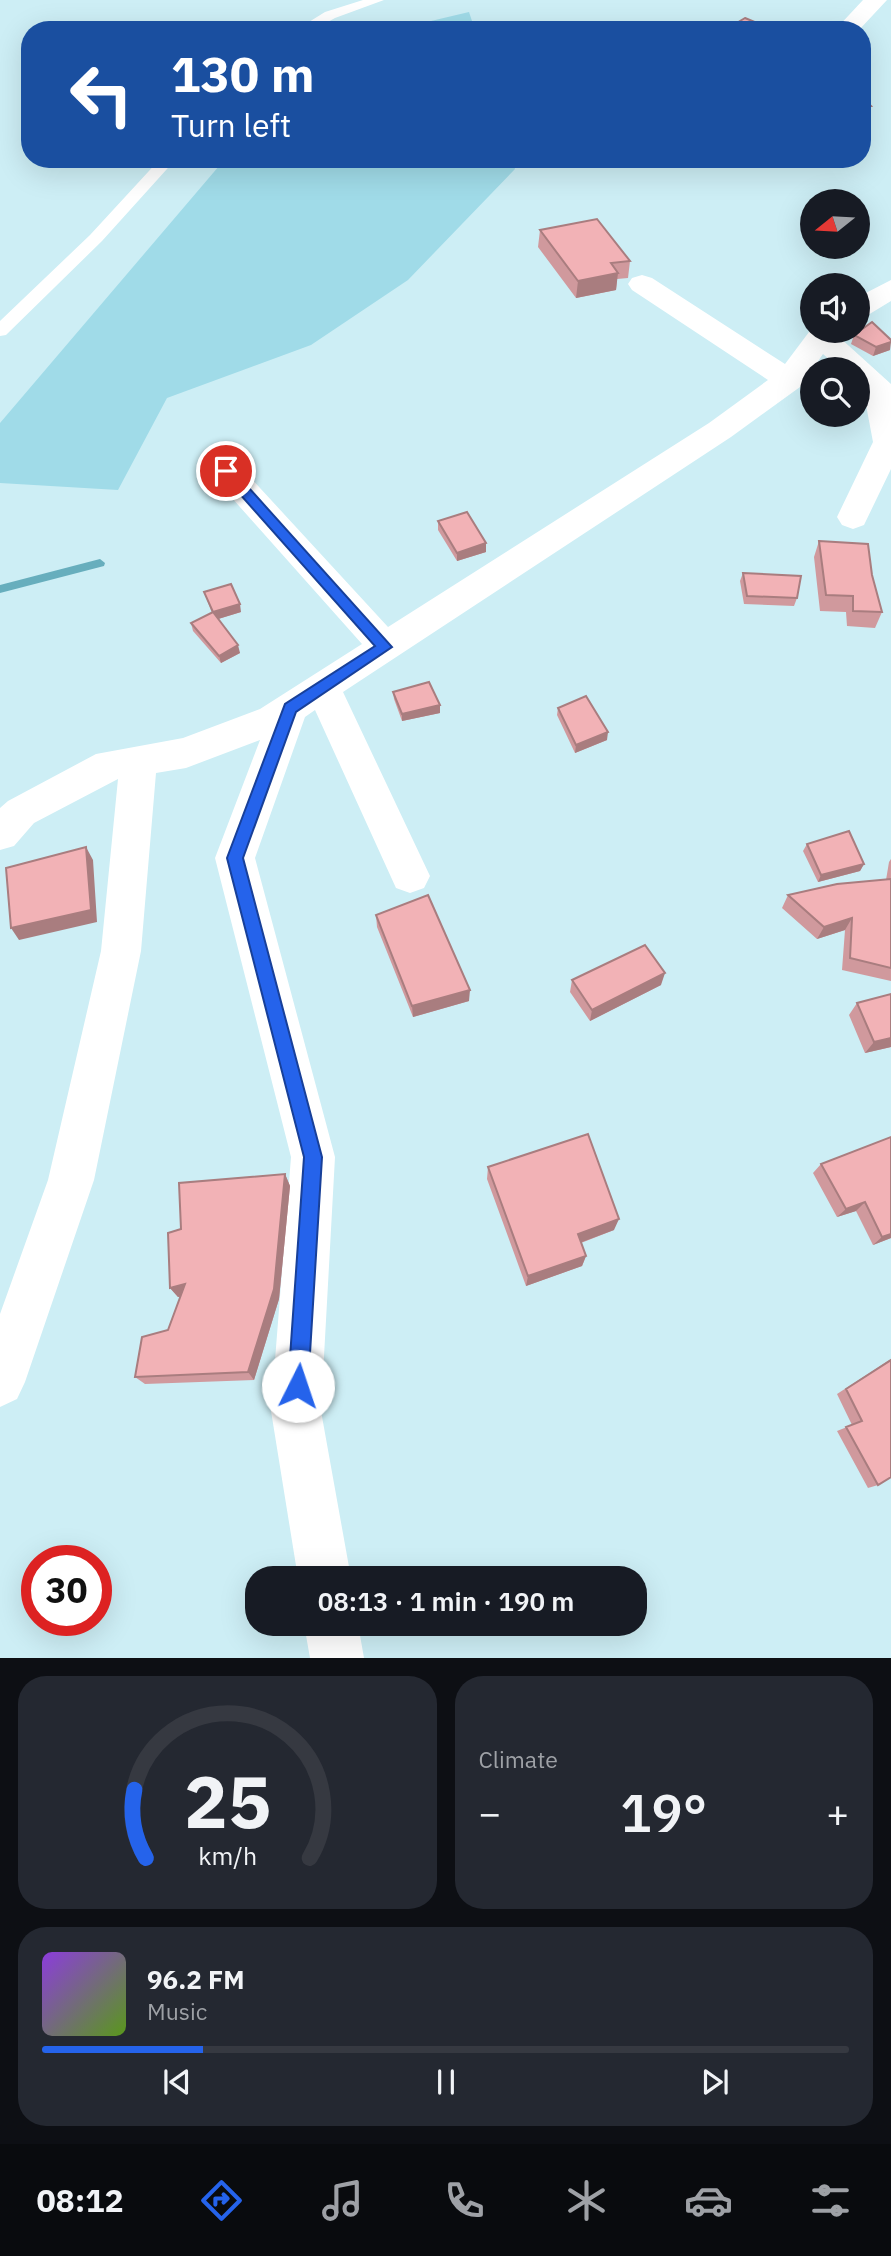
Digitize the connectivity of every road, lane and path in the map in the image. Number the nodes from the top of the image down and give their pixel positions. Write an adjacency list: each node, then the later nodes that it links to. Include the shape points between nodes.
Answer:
1 (377, 0): 3 (lane)
2 (876, 0): 4 (street)
3 (319, 21)
4 (855, 21)
5 (161, 168): 9 (lane)
6 (642, 284): 12 (street)
7 (891, 289): 8 (street)
8 (870, 302)
9 (0, 331)
10 (816, 343): 12 (street)
11 (833, 343): 14 (street, via 877,385 888,442)
12 (789, 380): 15 (street, via 720,430)
13 (226, 471): 15 (street)
14 (853, 517)
15 (385, 647): 16 (street)
16 (307, 698): 17 (street, via 274,719 186,753); 19 (street); 21 (street, via 235,858 313,1157 296,1412)
17 (138, 761): 18 (street, via 109,765 21,812); 20 (street, via 121,951 71,1180)
18 (0, 834)
19 (410, 876)
20 (0, 1382)
21 (322, 1566)
22 (333, 1636): 23 (street)
23 (337, 1657)

